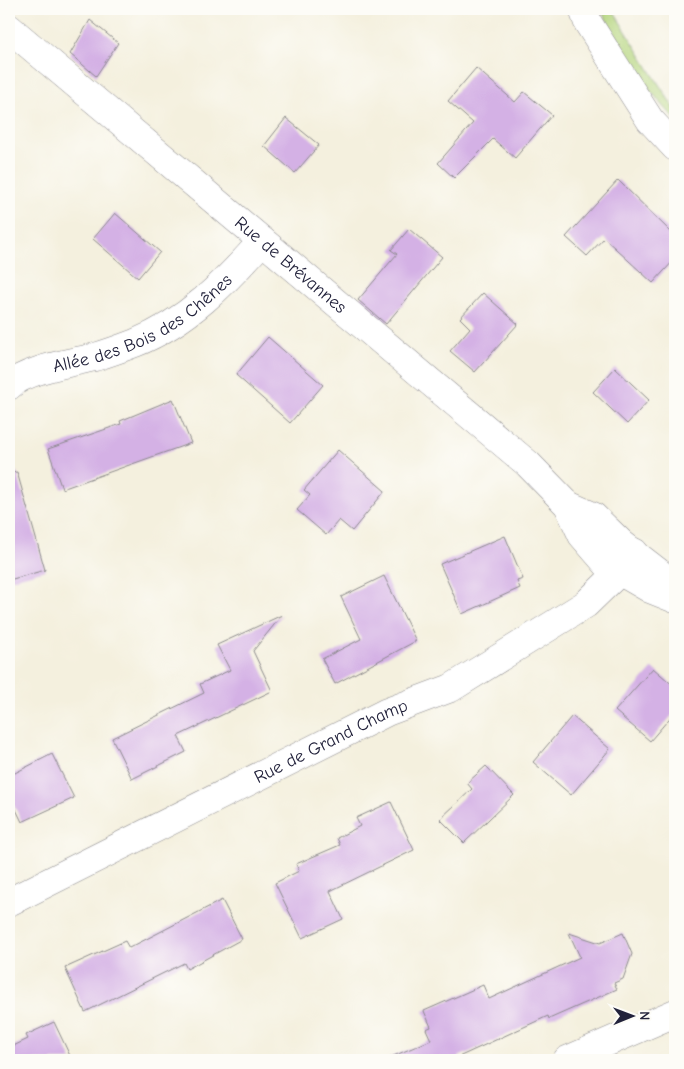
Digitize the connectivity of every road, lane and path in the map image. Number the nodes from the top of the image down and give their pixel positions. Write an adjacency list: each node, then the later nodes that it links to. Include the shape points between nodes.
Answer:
1 (583, 9): 3 (street, via 588,23 650,120)
2 (9, 28): 4 (street, Rue de Brévannes)
3 (675, 147)
4 (262, 242): 5 (street, Allée des Bois des Chênes, via 228,279 179,321 136,342 52,366); 6 (street, Rue de Brévannes, via 528,464 568,505 582,535 607,564)
5 (9, 386)
6 (627, 562): 7 (street, Rue de Brévannes); 8 (street, Rue de Brévannes, via 650,589); 9 (street, Rue de Grand Champ, via 586,604 452,688 387,712)
7 (675, 585)
8 (675, 599)
9 (9, 902)
10 (675, 1013): 11 (street)
11 (567, 1060)

